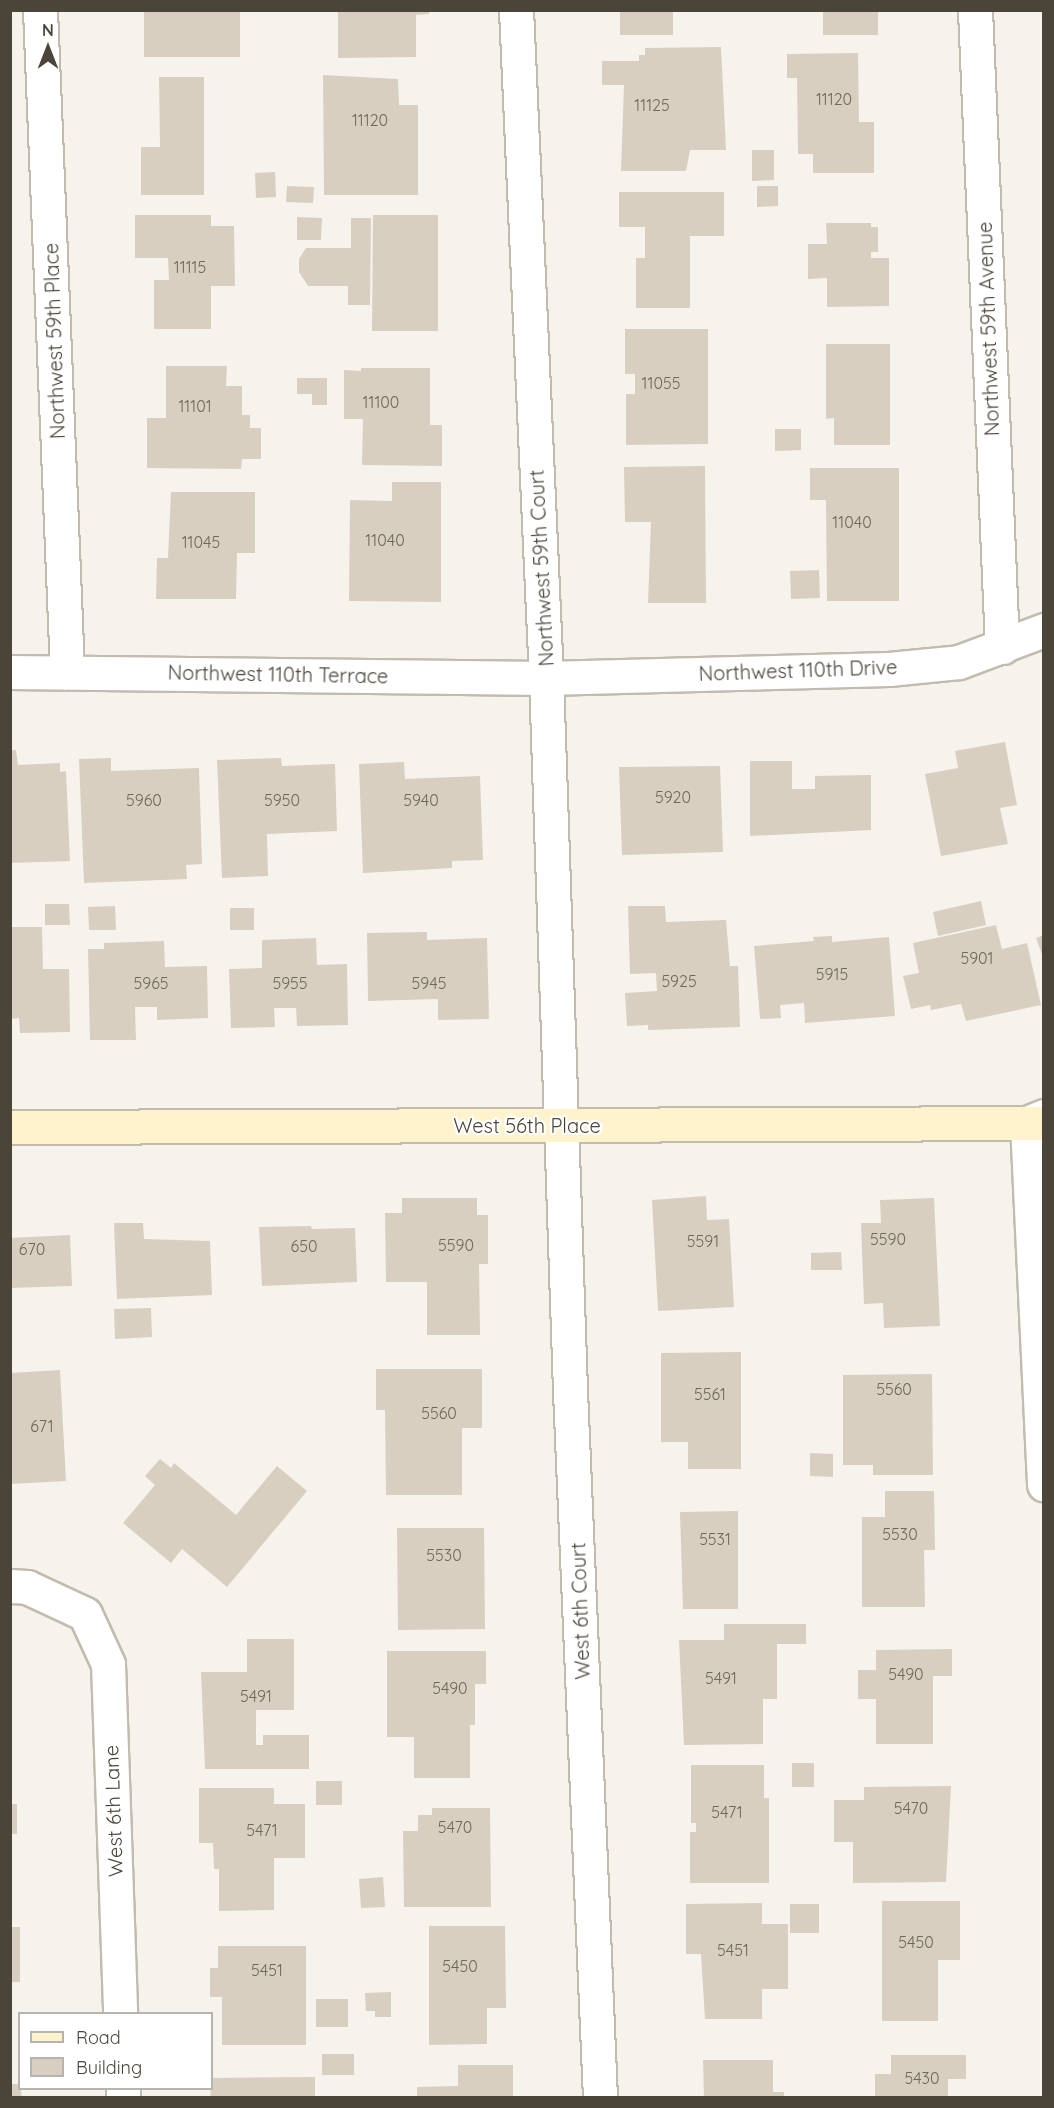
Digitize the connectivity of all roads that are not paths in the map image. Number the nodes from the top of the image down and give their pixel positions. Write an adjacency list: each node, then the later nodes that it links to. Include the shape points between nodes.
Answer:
1 (40, 10): 7 (street, Northwest 59th Place)
2 (516, 10): 8 (street, Northwest 59th Court)
3 (975, 10): 5 (street, Northwest 59th Avenue)
4 (1044, 630): 5 (street, Northwest 110th Drive)
5 (1002, 647): 8 (street, Northwest 110th Drive, via 959,662 889,669)
6 (10, 672): 7 (street, Northwest 110th Terrace)
7 (67, 672): 8 (street, Northwest 110th Terrace)
8 (546, 678): 10 (street, Northwest 59th Court)
9 (1038, 1120): 10 (street, West 56th Place); 12 (street)
10 (561, 1125): 11 (street, West 56th Place); 15 (street, West 6th Court)
11 (10, 1126)
12 (1044, 1485)
13 (10, 1586): 14 (street, West 6th Lane, via 27,1587 85,1614 108,1664)
14 (120, 2012)
15 (600, 2097)

